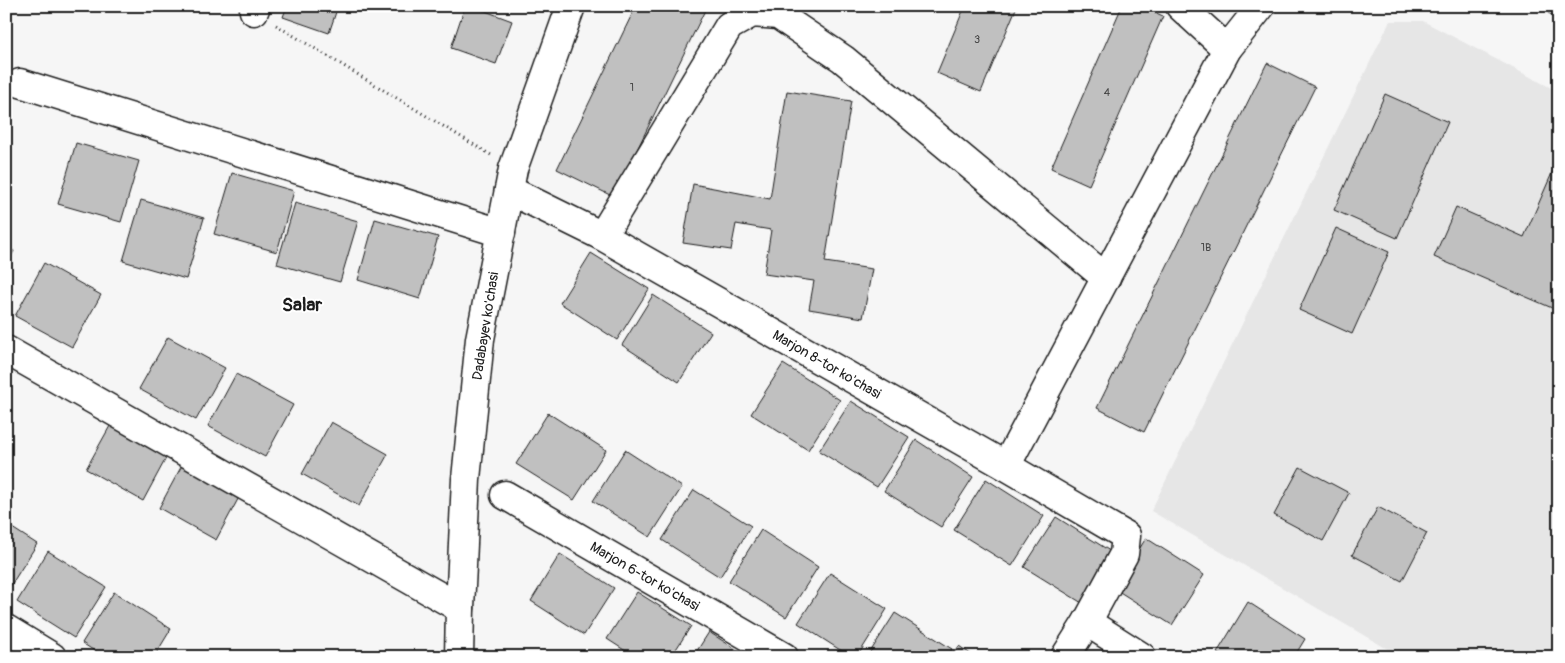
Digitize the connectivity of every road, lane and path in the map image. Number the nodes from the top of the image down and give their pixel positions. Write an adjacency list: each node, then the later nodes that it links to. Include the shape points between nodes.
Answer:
1 (571, 6): 8 (street, Dadabayev ko'chasi)
2 (1180, 6): 6 (street)
3 (1260, 6): 6 (street)
4 (255, 9): 8 (path)
5 (753, 10): 10 (street, via 729,26); 11 (street, via 778,15 842,59)
6 (1228, 49): 11 (street)
7 (20, 82): 9 (street)
8 (511, 180): 9 (street, Dadabayev ko'chasi); 10 (street, Marjon 8-tor ko'chasi)
9 (501, 233): 15 (street, Dadabayev ko'chasi, via 480,339 466,479)
10 (602, 236): 13 (street, Marjon 8-tor ko'chasi)
11 (1106, 278): 13 (street)
12 (6, 350): 15 (street)
13 (1006, 466): 16 (street, Marjon 8-tor ko'chasi, via 1126,536 1124,554)
14 (505, 496): 20 (street, Marjon 6-tor ko'chasi)
15 (460, 608): 19 (street, Dadabayev ko'chasi)
16 (1087, 622): 21 (street); 22 (street)
17 (6, 630): 18 (street)
18 (52, 657)
19 (459, 657)
20 (784, 657)
21 (1065, 657)
22 (1142, 657)

